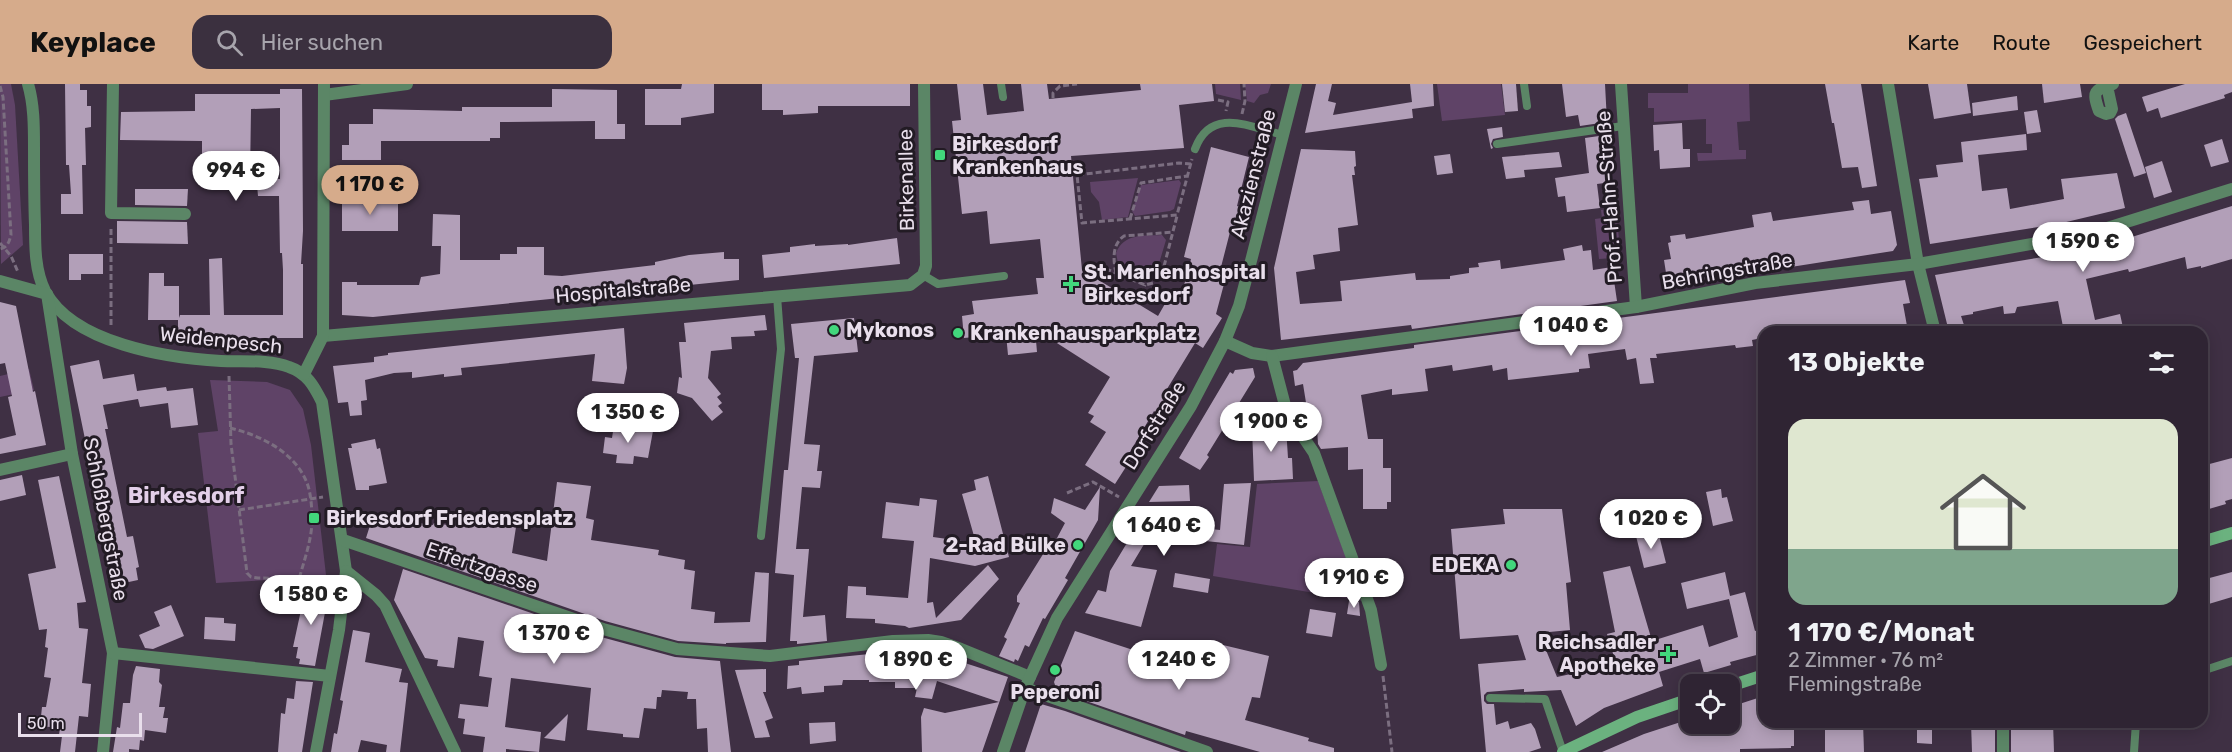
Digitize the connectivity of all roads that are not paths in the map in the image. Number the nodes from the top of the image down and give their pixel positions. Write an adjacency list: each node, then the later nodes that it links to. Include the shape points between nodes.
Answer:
1 (28, 84): 23 (street, Weidenpesch, via 33,119 35,252)
2 (113, 84): 18 (street, via 111,213)
3 (407, 84): 10 (street)
4 (924, 84): 20 (street, Birkenallee, via 927,256)
5 (1001, 84): 11 (lane)
6 (1296, 84): 14 (street, Akazienstraße)
7 (1524, 84): 12 (lane)
8 (1621, 84): 13 (street, Prof.-Hahn-Straße)
9 (1888, 84): 19 (street)
10 (324, 90): 27 (street)
11 (1003, 97)
12 (1527, 106)
13 (1623, 126): 15 (lane); 25 (street, Prof.-Hahn-Straße)
14 (1283, 135): 16 (lane, via 1223,122 1204,132); 28 (street, Akazienstraße, via 1239,306)
15 (1497, 144)
16 (1195, 149)
17 (2232, 189): 19 (street, Behringstraße, via 2088,234)
18 (185, 214)
19 (1918, 264): 25 (street, Behringstraße, via 1755,283); 26 (street)
20 (923, 275): 21 (lane, via 938,284); 24 (street, Hospitalstraße, via 910,285)
21 (1004, 276)
22 (0, 281): 23 (street)
23 (46, 294): 30 (street, Weidenpesch, via 76,321 139,351 288,366); 31 (street, Schloßbergstraße)
24 (777, 297): 27 (street, Hospitalstraße); 34 (lane, via 781,349)
25 (1636, 307): 29 (street, Behringstraße)
26 (1934, 326)
27 (323, 336): 30 (street)
28 (1225, 342): 29 (street, Behringstraße); 44 (street, Dorfstraße, via 1191,406 1057,618)
29 (1272, 356): 40 (street, via 1287,413 1314,453 1371,610)
30 (304, 374): 35 (street, Weidenpesch, via 322,402)
31 (72, 454): 32 (street); 38 (street, Schloßbergstraße)
32 (0, 470)
33 (2232, 533): 36 (street)
34 (761, 536)
35 (343, 540): 37 (street, Weidenpesch); 44 (street, Effertzgasse, via 603,629 677,649 770,656 928,640 961,649)
36 (2208, 540)
37 (346, 576): 42 (street, Weidenpesch); 53 (street, via 385,605)
38 (113, 652): 42 (street); 51 (street, Schloßbergstraße)
39 (2232, 661): 41 (lane)
40 (1381, 665)
41 (2208, 669)
42 (330, 676): 52 (street, Weidenpesch)
43 (1758, 677): 45 (street)
44 (1028, 683): 54 (street, Dorfstraße); 55 (street, Effertzgasse)
45 (1740, 683)
46 (1490, 698): 50 (lane, via 1545,699)
47 (1680, 702): 50 (street, via 1637,717)
48 (2003, 728): 56 (street)
49 (2136, 728): 57 (lane)
50 (1568, 751)
51 (103, 752)
52 (316, 752)
53 (455, 752)
54 (1003, 752)
55 (1207, 752)
56 (2003, 752)
57 (2134, 752)

